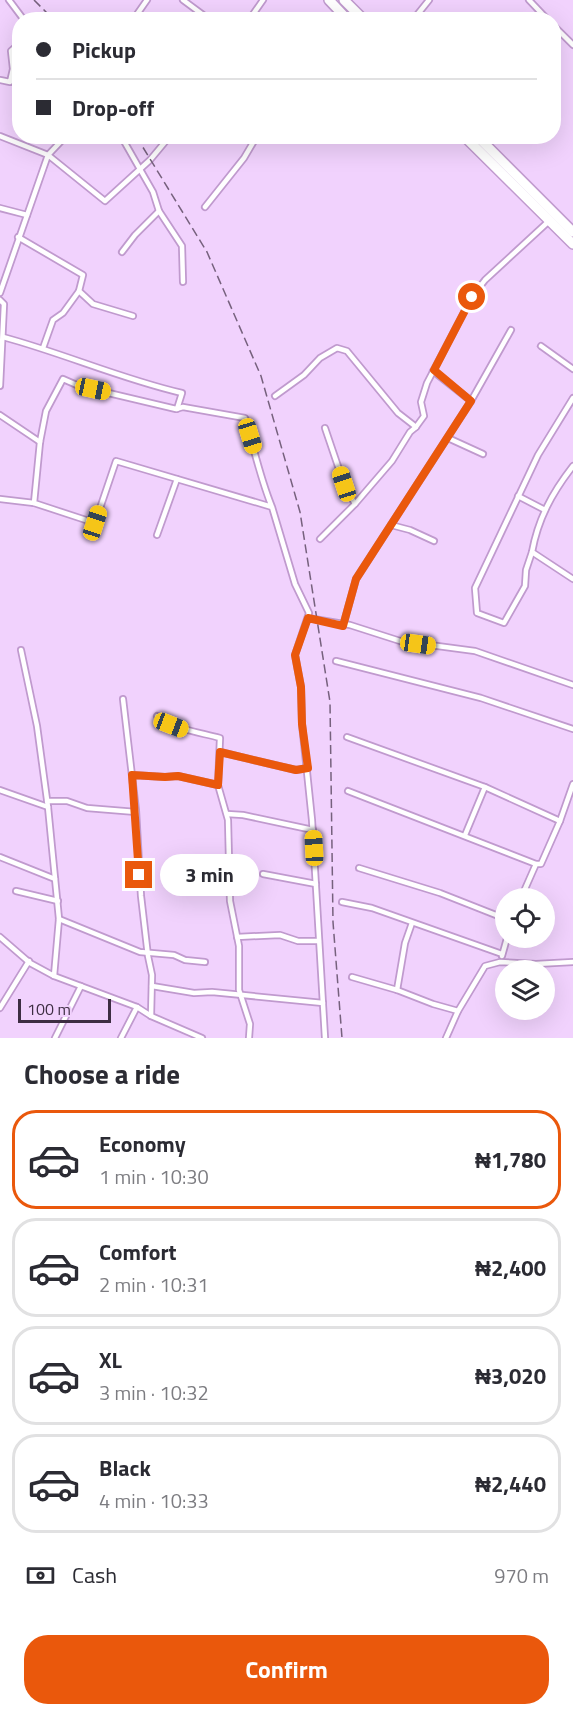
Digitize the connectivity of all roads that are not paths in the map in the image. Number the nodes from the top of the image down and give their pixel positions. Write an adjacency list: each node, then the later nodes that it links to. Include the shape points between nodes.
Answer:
1 (183, 0): 6 (street)
2 (329, 0): 7 (highway)
3 (344, 0): 8 (highway)
4 (429, 0): 9 (street)
5 (529, 0): 10 (street)
6 (199, 12)
7 (340, 12)
8 (356, 12)
9 (419, 12)
10 (540, 12)
11 (561, 33): 12 (street)
12 (573, 45)
13 (12, 73): 14 (street, via 10,82)
14 (0, 80)
15 (20, 144): 22 (street)
16 (58, 144): 22 (street)
17 (126, 144): 23 (street)
18 (163, 144): 23 (street)
19 (252, 144): 24 (street)
20 (472, 144): 28 (highway)
21 (485, 144): 29 (highway)
22 (48, 155): 23 (street, via 105,201); 27 (street)
23 (140, 169): 26 (street)
24 (205, 207)
25 (0, 208): 27 (street)
26 (159, 211): 32 (street); 33 (street, via 182,246)
27 (27, 215): 30 (street)
28 (549, 221): 31 (highway); 43 (street, via 485,280)
29 (573, 232)
30 (18, 237): 34 (street, via 82,275); 35 (street)
31 (573, 244)
32 (122, 252)
33 (183, 282)
34 (79, 291): 37 (street, via 93,304); 41 (street, via 53,320)
35 (0, 293)
36 (0, 300): 39 (street, via 4,304)
37 (133, 316)
38 (511, 330): 47 (street)
39 (3, 337): 41 (street); 44 (street)
40 (541, 346): 42 (street)
41 (43, 348): 48 (street, via 182,393)
42 (573, 369)
43 (434, 370): 47 (street); 50 (street, via 421,402 424,416)
44 (0, 386)
45 (275, 396): 50 (street, via 337,348 347,351 398,413)
46 (573, 398): 57 (street)
47 (471, 401): 52 (street)
48 (177, 409): 53 (street, via 63,379 46,411); 61 (street, via 245,418)
49 (0, 416): 53 (street)
50 (416, 427): 60 (street)
51 (325, 428): 60 (street)
52 (448, 438): 54 (street); 63 (street)
53 (40, 442): 59 (street)
54 (483, 454)
55 (573, 466): 62 (street)
56 (177, 479): 59 (street, via 116,461 95,523); 61 (street); 64 (street)
57 (518, 496): 62 (street); 67 (street, via 475,588 477,613 504,623 525,586)
58 (0, 499): 59 (street)
59 (34, 503)
60 (355, 504): 65 (street)
61 (273, 507): 69 (street)
62 (545, 510): 67 (street, via 538,522)
63 (391, 525): 66 (street); 70 (street, via 356,579)
64 (157, 535)
65 (320, 539)
66 (434, 541)
67 (532, 552): 68 (street)
68 (573, 579)
69 (308, 618): 70 (street); 79 (street, via 295,655)
70 (343, 626): 73 (street, via 400,641 475,651)
71 (21, 650): 86 (street)
72 (336, 661): 76 (street, via 481,698)
73 (573, 685)
74 (123, 699): 80 (street)
75 (158, 716): 78 (street, via 171,725 220,738)
76 (573, 729)
77 (347, 736): 83 (street)
78 (220, 752): 79 (street, via 296,770); 82 (street)
79 (308, 768): 92 (street)
80 (132, 775): 82 (street, via 178,776); 89 (street)
81 (573, 784): 87 (street)
82 (218, 785): 90 (street)
83 (485, 787): 91 (street); 93 (street)
84 (0, 790): 86 (street)
85 (348, 791): 93 (street)
86 (48, 804): 89 (street, via 67,801 87,808); 98 (street)
87 (565, 806): 88 (street); 91 (street)
88 (573, 810)
89 (136, 813): 111 (street)
90 (227, 814): 92 (street); 108 (street, via 230,901)
91 (560, 821): 95 (street, via 541,864)
92 (313, 830): 99 (street)
93 (465, 835): 95 (street)
94 (0, 857): 98 (street)
95 (536, 864): 100 (street)
96 (359, 868): 104 (street)
97 (263, 874): 99 (street)
98 (55, 879): 102 (street)
99 (316, 884): 109 (street)
100 (525, 888)
101 (16, 891): 102 (street)
102 (57, 901): 105 (street)
103 (342, 902): 106 (street)
104 (495, 915)
105 (59, 919): 111 (street); 119 (street)
106 (412, 923): 112 (street); 123 (street)
107 (0, 937): 114 (street)
108 (237, 937): 109 (street, via 280,935 298,941); 124 (street)
109 (319, 941): 125 (street)
110 (504, 948): 112 (street)
111 (147, 952): 115 (street); 122 (street)
112 (502, 954): 113 (street)
113 (500, 960)
114 (29, 962): 119 (street); 127 (street)
115 (204, 962)
116 (573, 962): 118 (street)
117 (495, 963): 128 (street, via 485,966)
118 (555, 963)
119 (54, 976): 121 (street)
120 (351, 977): 123 (street)
121 (81, 986): 126 (street); 131 (street)
122 (152, 986): 124 (street); 129 (street)
123 (397, 990): 128 (street)
124 (241, 995): 125 (street); 134 (street, via 250,1024)
125 (323, 1003): 135 (street)
126 (137, 1007): 129 (street); 132 (street)
127 (0, 1008)
128 (458, 1011): 136 (street)
129 (151, 1016): 130 (street)
130 (190, 1036): 133 (street)
131 (54, 1038)
132 (121, 1038)
133 (202, 1038)
134 (249, 1038)
135 (325, 1038)
136 (446, 1038)

